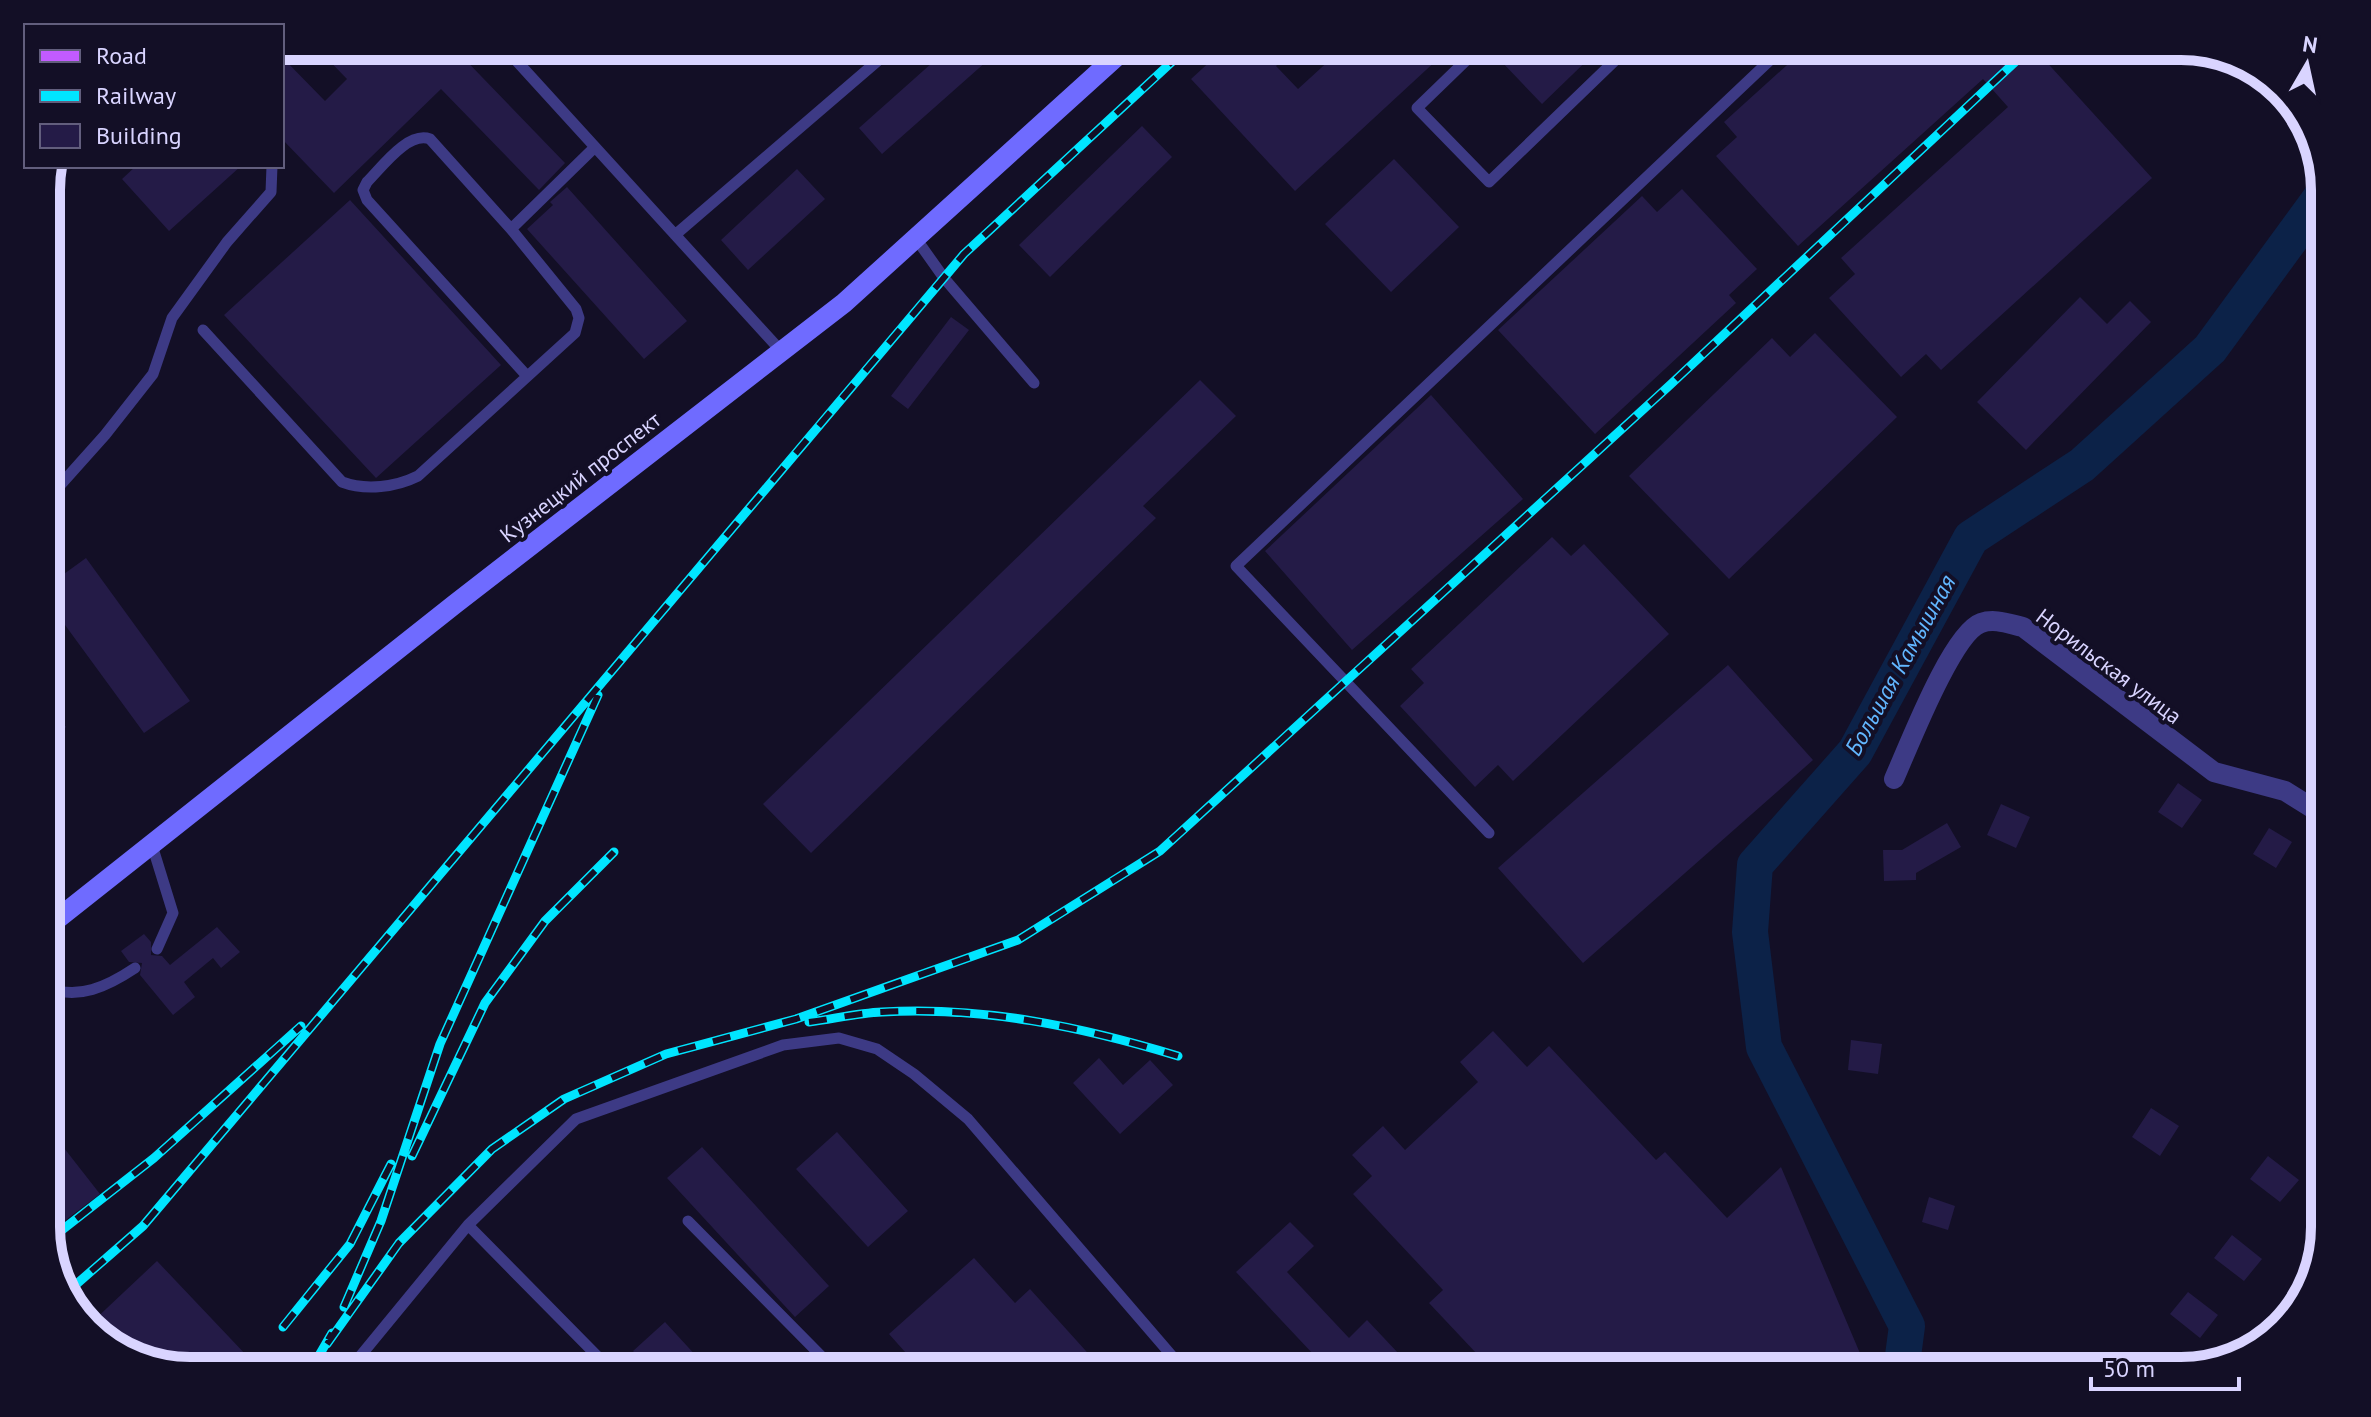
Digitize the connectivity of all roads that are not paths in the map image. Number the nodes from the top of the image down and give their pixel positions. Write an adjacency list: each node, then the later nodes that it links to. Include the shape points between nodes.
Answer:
1 (516, 60): 7 (lane)
2 (879, 60): 10 (lane)
3 (1113, 60): 11 (street, Кузнецкий проспект)
4 (1467, 60): 5 (lane, via 1417,108 1489,182)
5 (1615, 60)
6 (1770, 60): 19 (lane, via 1236,566)
7 (595, 147): 9 (lane); 10 (lane)
8 (272, 168): 16 (lane, via 271,192 172,318 153,374)
9 (511, 229): 14 (lane, via 579,318 575,333); 14 (lane, via 423,136 413,139 363,190)
10 (675, 235): 13 (lane)
11 (917, 240): 13 (street, Кузнецкий проспект); 15 (lane)
12 (203, 330): 14 (lane, via 332,473 353,486 389,486 418,476)
13 (781, 351): 20 (street, Кузнецкий проспект)
14 (527, 376)
15 (1034, 383)
16 (60, 485)
17 (1894, 779): 18 (street, Норильская улица, via 1956,647 1978,624 1995,620 2023,627 2214,772 2285,791)
18 (2311, 807)
19 (1489, 833)
20 (152, 845): 21 (street, Кузнецкий проспект); 22 (lane, via 173,913)
21 (60, 917)
22 (157, 949)
23 (135, 968): 24 (lane, via 108,986 80,993)
24 (60, 989)
25 (688, 1221): 29 (lane)
26 (468, 1225): 27 (lane); 28 (lane); 30 (lane, via 576,1119 783,1045 839,1038 877,1049 968,1119)
27 (360, 1357)
28 (598, 1357)
29 (822, 1357)
30 (1173, 1357)

